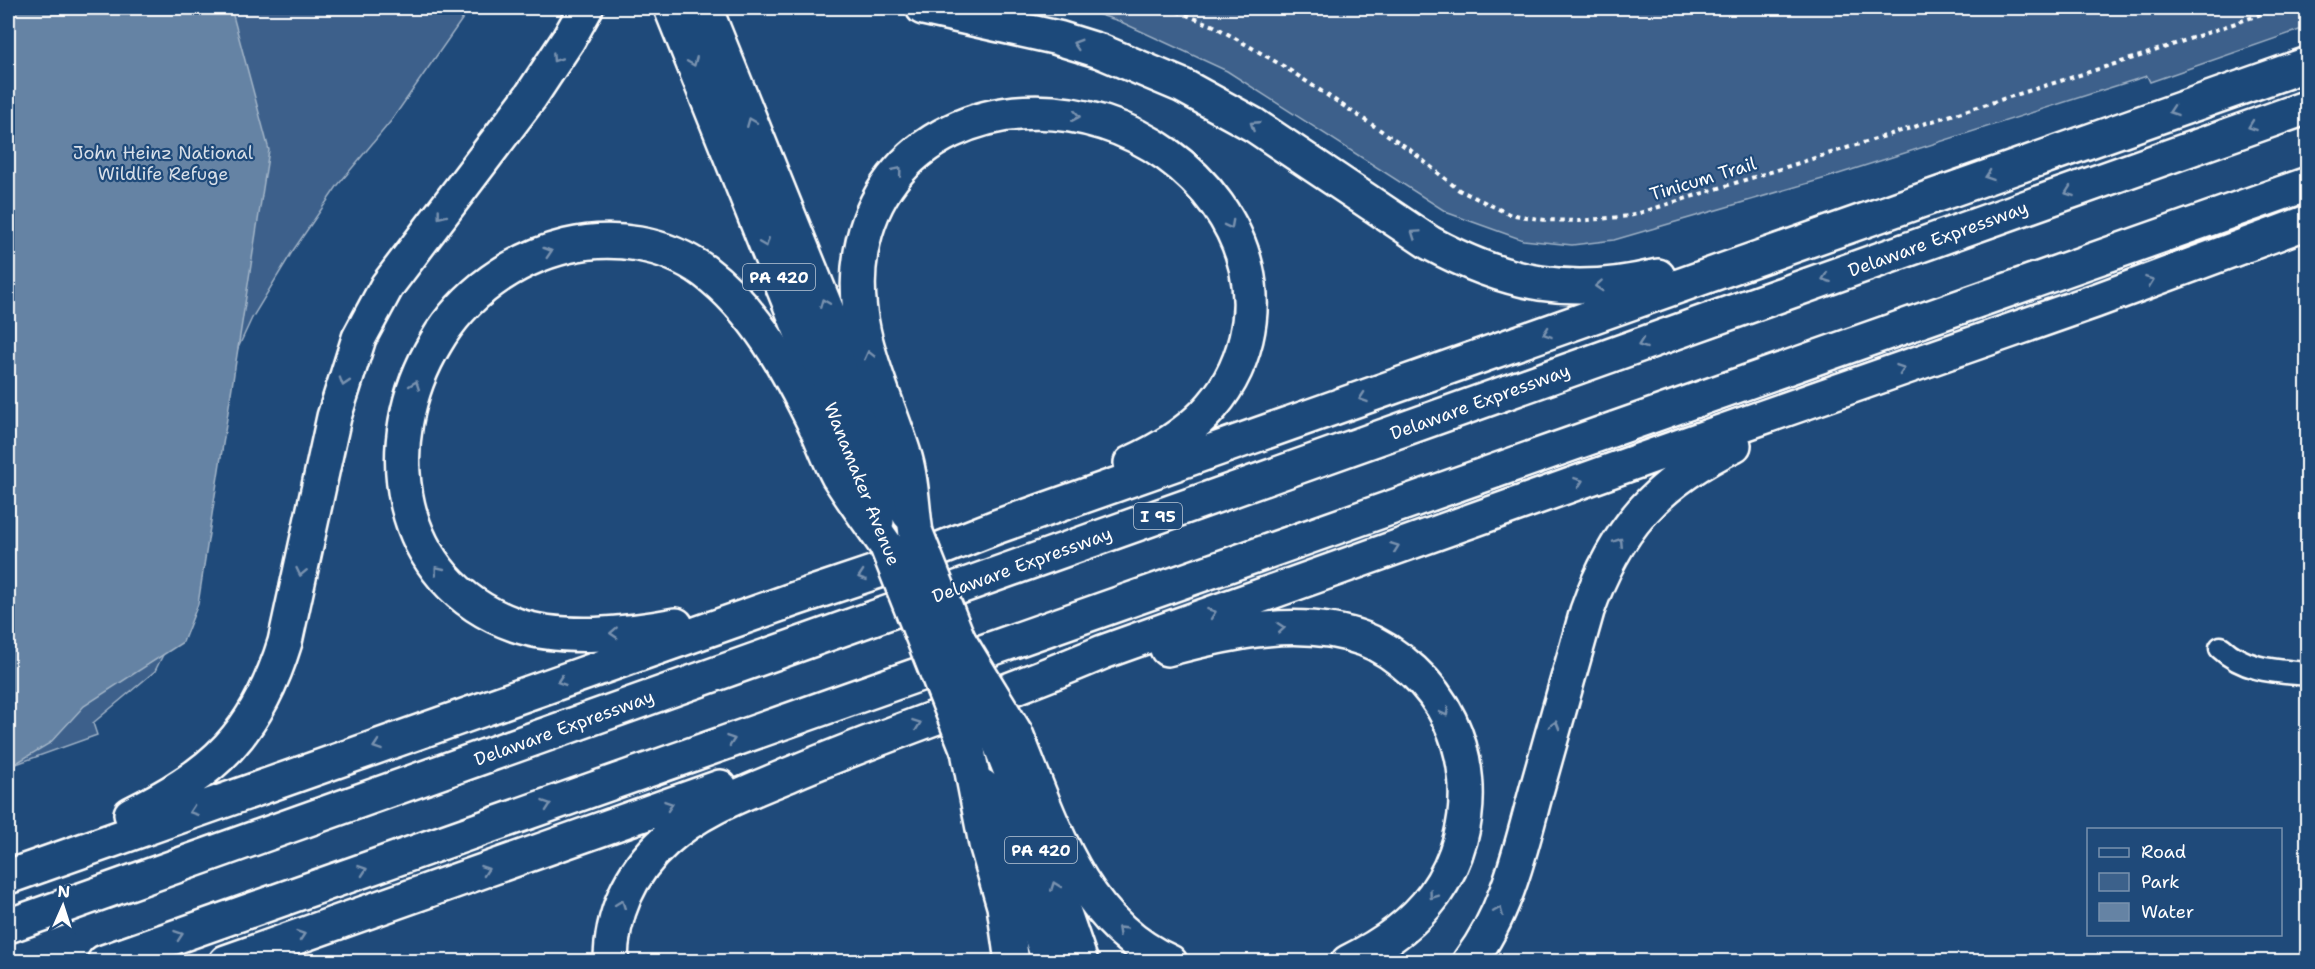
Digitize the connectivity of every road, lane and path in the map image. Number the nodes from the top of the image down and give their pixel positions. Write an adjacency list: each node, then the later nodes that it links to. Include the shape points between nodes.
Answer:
1 (586, 8): 23 (main road, one-way to 23, via 531,96 387,286 359,338 334,417 285,642 270,684 249,722 226,751 185,786)
2 (671, 8): 15 (main road, Wanamaker Avenue / PA 420, one-way to 15)
3 (705, 8): 14 (main road, Wanamaker Avenue / PA 420, one-way to 3)
4 (923, 8): 11 (main road, one-way to 4, via 1754,246 1684,269 1614,285 1563,286 1516,280 1474,266 1430,243 1254,125 1184,86 1100,51)
5 (1169, 8): 6 (path, Tinicum Trail, via 1214,26 1283,66 1409,149 1459,190 1509,214 1578,221 1630,216 2140,56)
6 (2279, 8)
7 (2307, 64): 11 (main road, one-way to 11)
8 (2307, 107): 24 (main road, Delaware Expressway / I 95, one-way to 24)
9 (2307, 184): 25 (main road, one-way to 9)
10 (2307, 222): 12 (main road, one-way to 10)
11 (1820, 236): 13 (main road, one-way to 13)
12 (1846, 388): 19 (main road, one-way to 12, via 1103,652); 33 (main road, one-way to 12, via 1489,933 1506,895 1587,611 1602,570 1622,536 1662,490 1699,463)
13 (996, 527): 14 (main road, one-way to 13, via 905,456 872,366 862,316 861,252 877,203 913,154 954,129 1004,114 1055,113 1080,117 1146,141 1184,168 1215,201 1234,232 1246,268 1250,302 1247,334 1230,382 1194,424 1138,460); 16 (main road, one-way to 16)
14 (916, 533): 20 (main road, Wanamaker Avenue / PA 420, bridge, via 958,639)
15 (887, 547): 16 (main road, one-way to 15, via 663,627 557,633 518,626 466,598 425,552 410,518 403,478 405,421 410,400 425,360 451,320 486,285 526,259 579,243 643,244 701,268 747,311 794,386 838,475); 22 (main road, Wanamaker Avenue / PA 420, bridge)
16 (795, 599): 23 (main road, one-way to 23)
17 (2221, 648): 18 (street, via 2251,667)
18 (2307, 674)
19 (1040, 679): 21 (main road, one-way to 19); 32 (main road, one-way to 32, via 1205,639 1293,628 1339,632 1366,640 1394,655 1418,675 1453,726 1462,755 1467,803 1461,840 1449,870 1422,909 1396,934)
20 (1007, 736): 30 (main road, PA 420, one-way to 20); 31 (main road, one-way to 20, via 1127,935 1088,890)
21 (862, 744): 26 (main road, one-way to 21, via 750,776); 27 (main road, one-way to 21, via 615,925 625,893 641,867 666,840 716,807)
22 (968, 751): 28 (main road, via 986,844 1004,906); 29 (main road, Wanamaker Avenue / PA 420)
23 (12, 875)
24 (8, 926)
25 (104, 962)
26 (226, 962)
27 (611, 962)
28 (1012, 962)
29 (1050, 962)
30 (1082, 962)
31 (1170, 962)
32 (1348, 962)
33 (1469, 962)

